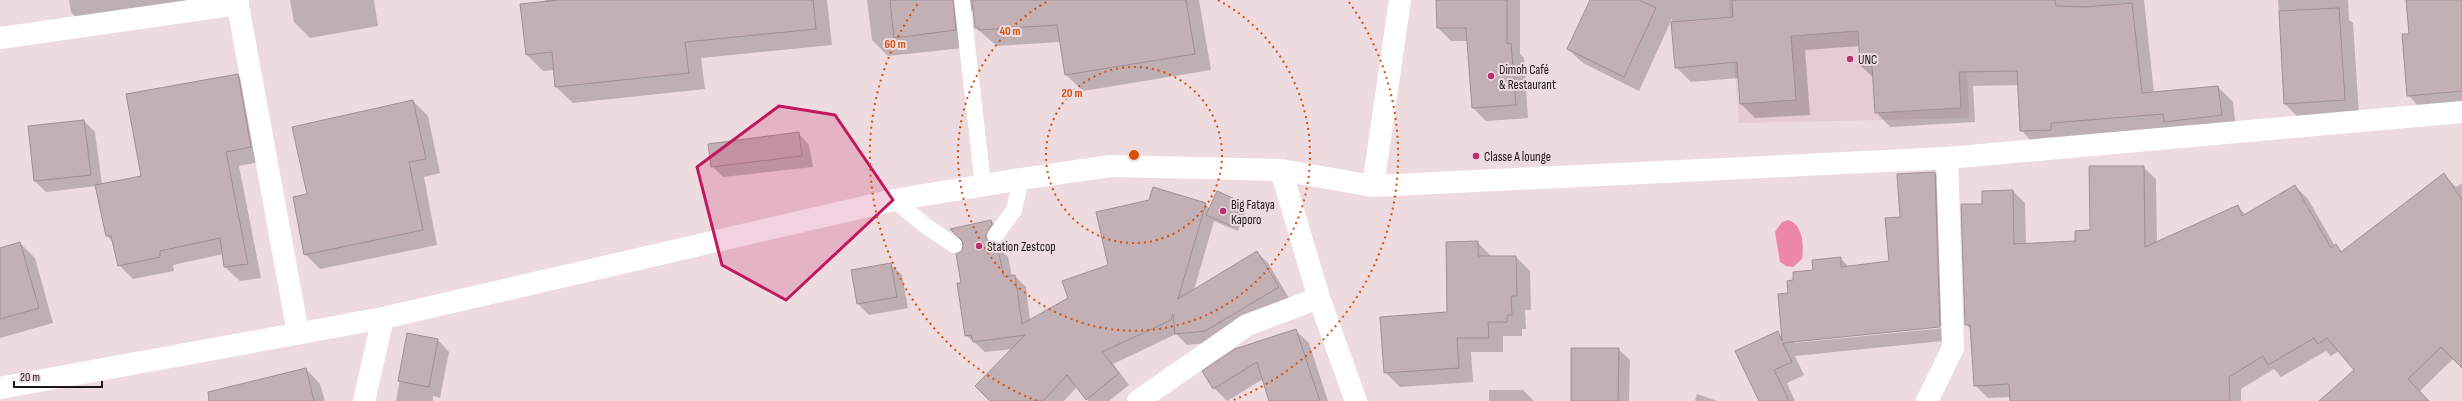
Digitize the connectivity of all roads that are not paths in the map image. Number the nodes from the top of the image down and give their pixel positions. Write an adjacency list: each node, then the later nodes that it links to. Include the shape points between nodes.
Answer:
1 (962, 0): 9 (lane)
2 (1400, 0): 10 (street)
3 (238, 2): 4 (street); 16 (street)
4 (0, 38)
5 (2462, 112): 6 (street)
6 (1946, 158): 10 (street); 21 (street, via 1953,348)
7 (1281, 170): 8 (street, via 1111,166); 10 (street); 14 (street)
8 (1022, 179): 9 (street); 12 (lane, via 1014,210)
9 (983, 185): 11 (street)
10 (1373, 186)
11 (894, 200): 13 (lane); 15 (street)
12 (995, 236)
13 (954, 245)
14 (1319, 298): 19 (street, via 1247,325); 20 (street)
15 (383, 318): 16 (street); 18 (street)
16 (298, 334): 17 (street)
17 (0, 388)
18 (364, 401)
19 (1138, 401)
20 (1356, 401)
21 (1927, 401)

